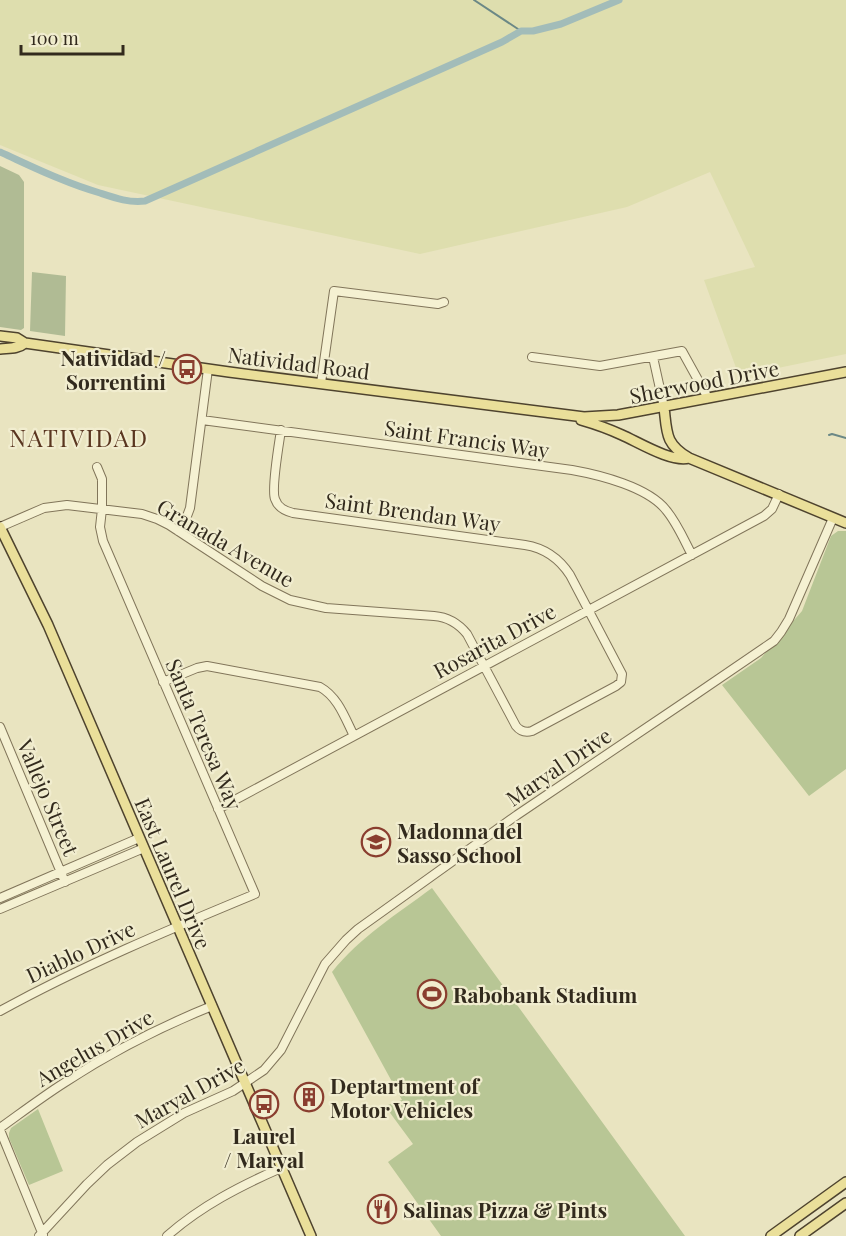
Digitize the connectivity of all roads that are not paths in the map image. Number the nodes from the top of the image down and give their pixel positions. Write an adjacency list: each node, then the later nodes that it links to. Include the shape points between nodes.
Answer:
1 (444, 302): 9 (street, via 334,291)
2 (0, 336): 3 (main road, Natividad Road)
3 (25, 343): 4 (main road, Natividad Road); 7 (main road, Natividad Road)
4 (0, 349)
5 (532, 357): 6 (street, via 600,366)
6 (653, 357): 10 (street, via 682,351); 11 (street)
7 (208, 369): 9 (main road, Natividad Road); 13 (street)
8 (846, 372): 10 (main road, Sherwood Drive)
9 (321, 383): 12 (main road, Natividad Road)
10 (708, 398): 11 (main road, Sherwood Drive)
11 (664, 407): 12 (main road, Sherwood Drive, via 602,417); 15 (main road, via 673,447)
12 (568, 416): 15 (main road, via 666,454)
13 (202, 420): 14 (street, Saint Francis Way); 22 (street, via 190,508)
14 (281, 430): 23 (street, Saint Francis Way, via 599,476 658,501); 24 (street, Saint Brendan Way, via 273,490 282,510 533,546 563,566)
15 (689, 458): 17 (main road)
16 (97, 467): 18 (street, Santa Teresa Way, via 102,479)
17 (779, 494): 19 (main road); 23 (street, Rosarita Drive, via 767,514)
18 (102, 509): 21 (street, Granada Avenue, via 52,506); 22 (street, Granada Avenue, via 147,515); 26 (street, Santa Teresa Way, via 103,541)
19 (833, 518): 20 (main road); 39 (street, Maryal Drive, via 789,619 774,640 517,815 346,940 321,971 280,1050 264,1070)
20 (846, 523)
21 (0, 527): 30 (main road, East Laurel Drive, via 48,625)
22 (178, 531): 25 (street, Granada Avenue, via 262,586 296,602 451,620 462,627)
23 (692, 555): 24 (street, Rosarita Drive)
24 (588, 611): 25 (street, Rosarita Drive); 25 (street, Granada Avenue, via 622,677 619,685 595,698 525,732 516,726)
25 (485, 666): 28 (street, Rosarita Drive)
26 (163, 682): 28 (street, via 207,666 320,687 335,700); 29 (street, Santa Teresa Way)
27 (0, 727): 32 (street, Vallejo Street)
28 (354, 736): 29 (street, Rosarita Drive)
29 (218, 809): 36 (street, Santa Teresa Way, via 255,894)
30 (139, 837): 31 (main road, East Laurel Drive); 32 (street)
31 (144, 848): 33 (street); 36 (main road, East Laurel Drive)
32 (61, 872): 33 (street, Vallejo Street); 34 (street)
33 (65, 882): 35 (street)
34 (0, 898)
35 (0, 909)
36 (178, 927): 37 (main road, East Laurel Drive); 38 (street, Diablo Drive, via 39,989)
37 (212, 1006): 39 (main road, East Laurel Drive); 40 (street, Angelus Drive, via 105,1058)
38 (0, 1011)
39 (245, 1083): 41 (main road, East Laurel Drive); 44 (street, Maryal Drive, via 137,1142 87,1184)
40 (0, 1129): 44 (street)
41 (281, 1168): 45 (street, via 211,1203); 46 (main road, East Laurel Drive)
42 (846, 1182): 47 (main road)
43 (846, 1203): 48 (main road)
44 (42, 1235)
45 (167, 1236)
46 (311, 1236)
47 (771, 1236)
48 (800, 1236)

